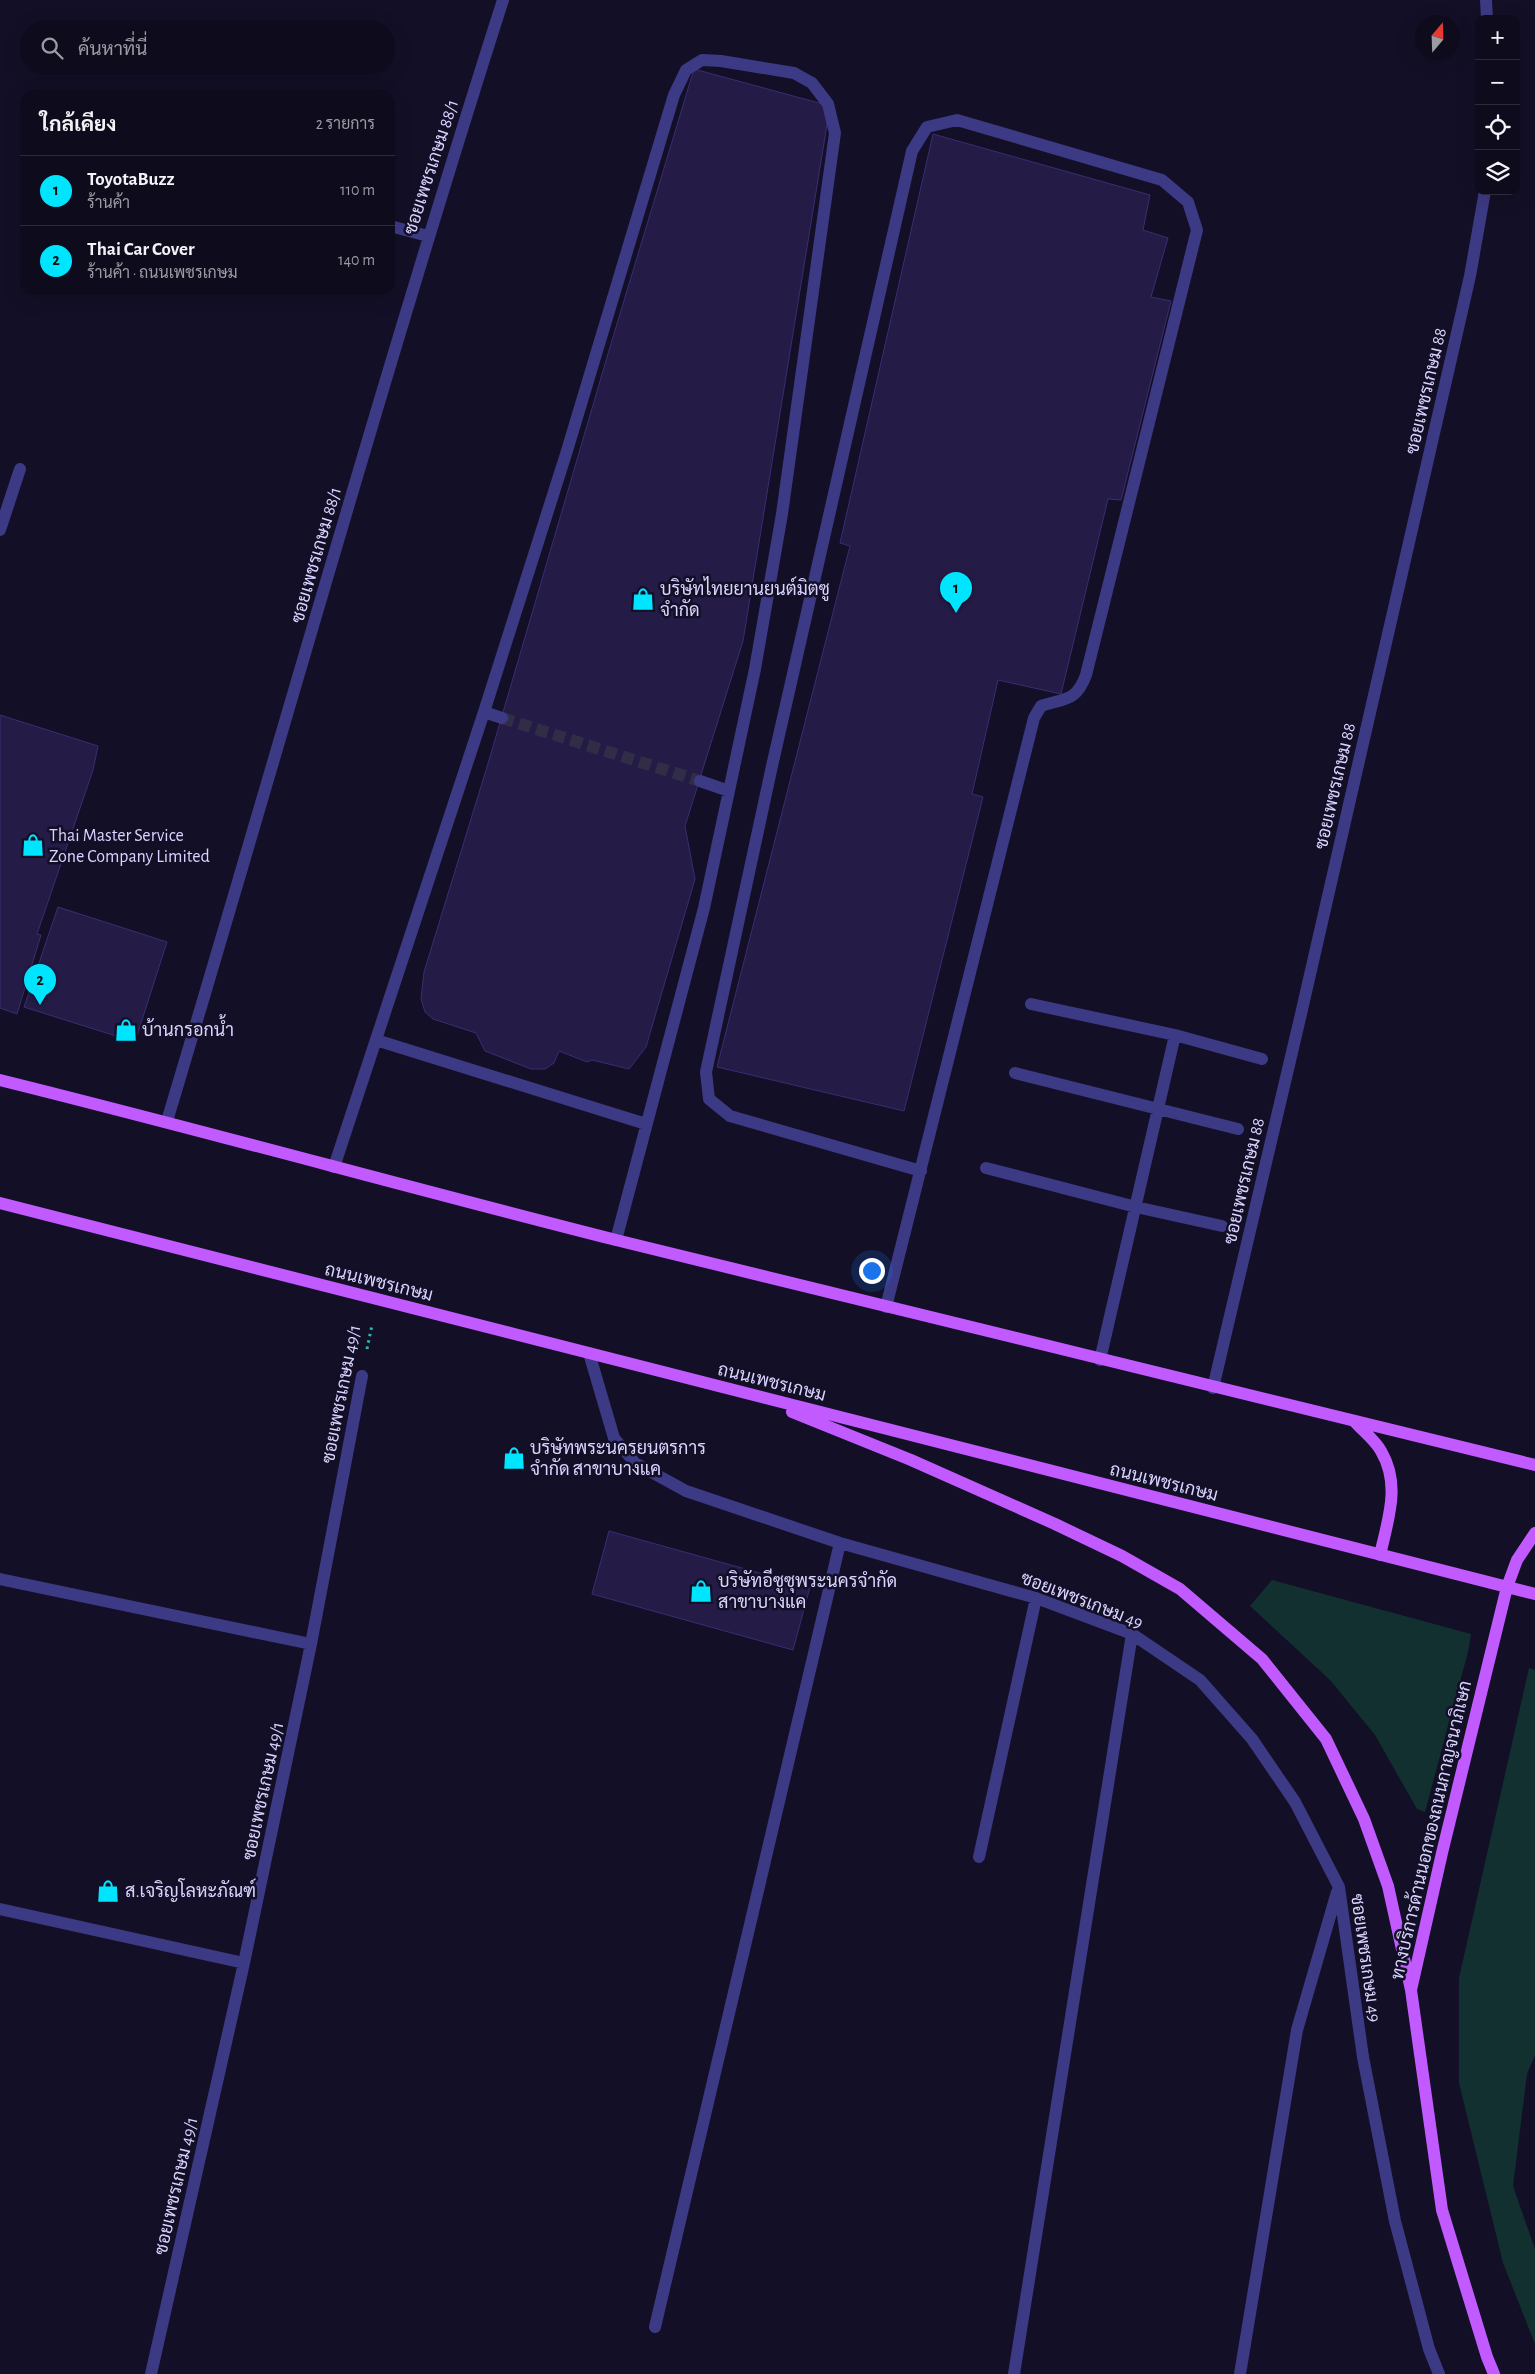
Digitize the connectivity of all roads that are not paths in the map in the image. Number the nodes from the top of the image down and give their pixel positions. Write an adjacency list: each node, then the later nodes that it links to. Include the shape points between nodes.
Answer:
1 (503, 0): 6 (street, ซอยเพชรเกษม 88/1)
2 (1486, 0): 3 (street)
3 (1487, 15)
4 (1484, 195): 34 (street, ซอยเพชรเกษม 88, via 1468,286)
5 (395, 227): 6 (street)
6 (428, 236): 20 (street, ซอยเพชรเกษม 88/1)
7 (20, 468): 8 (street)
8 (0, 530)
9 (484, 712): 10 (street); 12 (street, via 674,95 686,70 702,60 794,73 812,82 828,104 835,133 782,514 755,669); 15 (street)
10 (502, 718)
11 (700, 781): 12 (street)
12 (729, 791): 21 (street, via 704,908)
13 (1031, 1004): 14 (street)
14 (1175, 1035): 16 (street); 19 (street)
15 (376, 1040): 21 (street); 23 (street)
16 (1262, 1059)
17 (1015, 1073): 19 (street)
18 (0, 1080): 20 (main road)
19 (1158, 1109): 22 (street); 27 (street)
20 (167, 1121): 23 (main road)
21 (646, 1124): 29 (street)
22 (1238, 1129)
23 (334, 1167): 29 (main road)
24 (986, 1168): 27 (street)
25 (920, 1171): 25 (street, via 1034,718 1041,706 1070,699 1081,688 1086,675 1197,230 1188,202 1162,180 957,120 927,127 912,151 706,1072 709,1099 730,1116); 30 (street)
26 (0, 1203): 31 (main road, ถนนเพชรเกษม)
27 (1136, 1207): 28 (street); 32 (street)
28 (1222, 1226)
29 (616, 1240): 30 (main road)
30 (886, 1307): 32 (main road)
31 (589, 1353): 35 (main road, ถนนเพชรเกษม); 39 (street, ซอยเพชรเกษม 49, via 614,1438 635,1463 686,1491)
32 (1100, 1360): 34 (main road)
33 (362, 1376): 46 (street, ซอยเพชรเกษม 49/1)
34 (1213, 1388): 36 (main road)
35 (746, 1394): 40 (main road, ถนนเพชรเกษม); 51 (main road, via 911,1460 1122,1556 1180,1589 1262,1659 1326,1739 1364,1819 1388,1886)
36 (1355, 1422): 37 (main road); 40 (main road, via 1380,1449 1391,1472 1393,1499)
37 (1535, 1465)
38 (1535, 1533): 42 (main road, ทางบริการด้านนอกของถนนกาญจนาภิเษก, via 1517,1560)
39 (840, 1543): 44 (street, ซอยเพชรเกษม 49); 52 (street)
40 (1380, 1555): 42 (main road, ถนนเพชรเกษม)
41 (0, 1579): 46 (street)
42 (1507, 1587): 43 (main road, ถนนเพชรเกษม); 51 (main road, ทางบริการด้านนอกของถนนกาญจนาภิเษก)
43 (1535, 1594)
44 (1036, 1598): 45 (street, ซอยเพชรเกษม 49); 47 (street)
45 (1132, 1634): 48 (street, ซอยเพชรเกษม 49, via 1200,1680 1252,1739 1295,1802); 54 (street)
46 (311, 1644): 50 (street, ซอยเพชรเกษม 49/1)
47 (979, 1857)
48 (1339, 1887): 55 (street, via 1297,2030); 56 (street, ซอยเพชรเกษม 49, via 1363,2057 1395,2221 1429,2349)
49 (0, 1909): 50 (street)
50 (244, 1963): 53 (street, ซอยเพชรเกษม 49/1)
51 (1411, 1990): 57 (main road, ทางบริการด้านนอกของถนนกาญจนาภิเษก, via 1442,2210)
52 (655, 2327)
53 (151, 2374)
54 (1014, 2374)
55 (1240, 2374)
56 (1439, 2374)
57 (1494, 2374)

